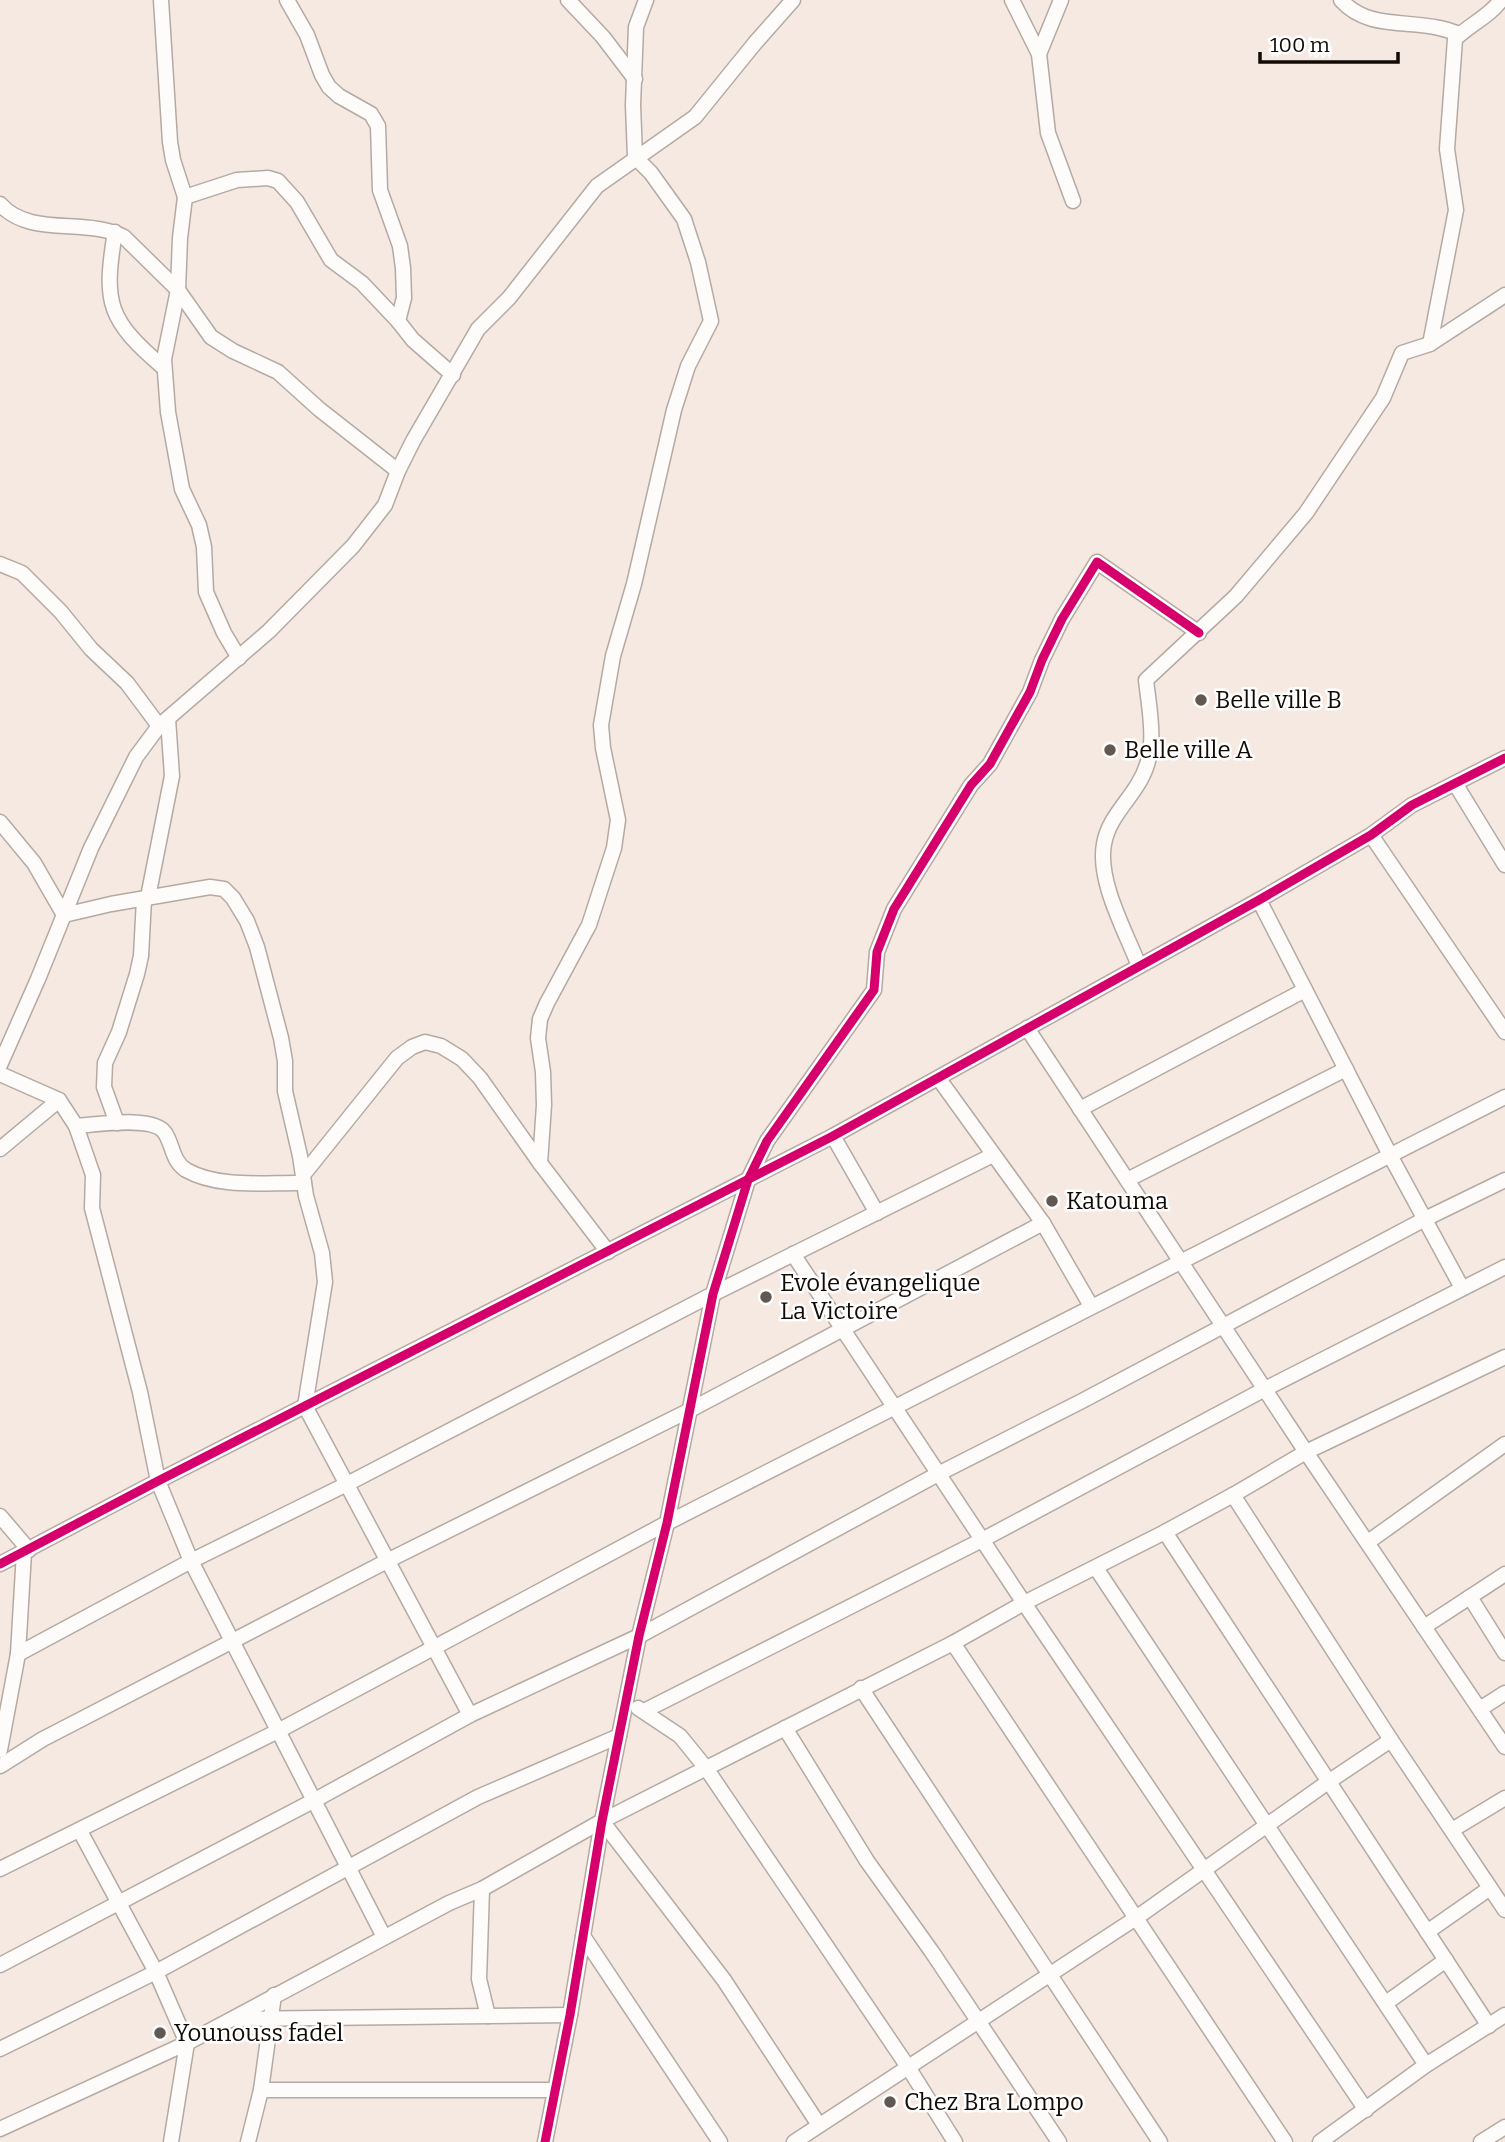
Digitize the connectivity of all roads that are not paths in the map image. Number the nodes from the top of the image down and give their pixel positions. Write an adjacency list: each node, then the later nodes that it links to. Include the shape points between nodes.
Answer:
1 (161, 0): 14 (street, via 170,142)
2 (288, 0): 20 (street, via 329,87 371,114 378,126 380,190 403,268 404,298)
3 (568, 0): 12 (street)
4 (646, 0): 12 (street, via 636,27)
5 (793, 0): 13 (street, via 695,117)
6 (1012, 0): 11 (street)
7 (1061, 0): 11 (street)
8 (1341, 0): 10 (street, via 1368,19)
9 (1501, 0): 10 (street)
10 (1460, 34): 21 (street, via 1455,39 1447,149 1456,210)
11 (1040, 54): 15 (street, via 1048,133)
12 (635, 79): 13 (street)
13 (635, 157): 23 (street, via 597,186 509,298 478,330); 54 (street, via 684,219 710,321 688,366 674,410 613,656 601,725 618,820 614,848 589,925 540,1019 544,1105)
14 (185, 197): 18 (street); 20 (street, via 237,180 268,177 278,181 297,202 331,260 362,283)
15 (1073, 201)
16 (0, 204): 17 (street, via 30,222)
17 (115, 232): 18 (street); 22 (street, via 108,280 112,305 129,334)
18 (178, 290): 22 (street); 24 (street, via 211,337 278,372)
19 (1505, 295): 21 (street)
20 (398, 321): 23 (street)
21 (1430, 344): 26 (street, via 1402,353 1383,398 1306,513)
22 (164, 368): 27 (street, via 182,489 204,547 206,592)
23 (453, 375): 24 (street)
24 (398, 471): 27 (street, via 385,505 353,546)
25 (0, 564): 28 (street, via 22,573)
26 (1199, 633): 37 (street, via 1146,680 1151,715 1149,760 1103,845 1104,873); 56 (street, via 1097,562 1062,619 1030,692 990,764 971,785 894,909 877,952 874,990 767,1141)
27 (239, 658): 28 (street)
28 (164, 722): 34 (street, via 172,776); 36 (street, via 136,757)
29 (1505, 758): 30 (street)
30 (1456, 785): 32 (street, via 1412,805); 33 (street)
31 (0, 822): 36 (street, via 34,863)
32 (1371, 835): 35 (street); 40 (street)
33 (1505, 865)
34 (146, 898): 36 (street); 48 (street, via 137,974 105,1063 104,1087); 55 (street, via 210,887 224,889 247,921 281,1038 285,1091)
35 (1259, 900): 37 (street); 38 (street)
36 (64, 915): 41 (street)
37 (1139, 966): 39 (street)
38 (1305, 990): 42 (street); 47 (street)
39 (1027, 1028): 44 (street); 47 (street)
40 (1505, 1031)
41 (0, 1065)
42 (1346, 1069): 53 (street); 57 (street)
43 (0, 1074): 46 (street)
44 (939, 1079): 50 (street); 52 (street)
45 (1505, 1097): 53 (street)
46 (60, 1100): 49 (street); 51 (street)
47 (1080, 1109): 57 (street)
48 (117, 1123): 49 (street); 55 (street, via 160,1126 177,1161 209,1180)
49 (76, 1126): 79 (street, via 93,1175 92,1208)
50 (833, 1136): 56 (street); 59 (street)
51 (0, 1150)
52 (993, 1155): 59 (street); 61 (street)
53 (1391, 1157): 60 (street); 64 (street)
54 (540, 1164): 55 (street, via 480,1078 462,1059 425,1042 397,1058); 62 (street)
55 (303, 1179): 73 (street, via 325,1282)
56 (748, 1180): 62 (street); 67 (street)
57 (1127, 1180): 64 (street)
58 (1505, 1180): 60 (street)
59 (877, 1213): 63 (street)
60 (1425, 1219): 66 (street); 69 (street)
61 (1043, 1223): 68 (street); 70 (street)
62 (608, 1252): 73 (street)
63 (793, 1254): 67 (street); 70 (street)
64 (1180, 1261): 68 (street); 69 (street)
65 (1505, 1267): 66 (street)
66 (1462, 1288): 72 (street)
67 (713, 1294): 75 (street); 80 (street)
68 (1091, 1306): 74 (street)
69 (1223, 1325): 72 (street); 78 (street)
70 (843, 1328): 74 (street); 75 (street)
71 (1505, 1357): 77 (street)
72 (1265, 1389): 77 (street); 85 (street)
73 (305, 1406): 79 (street); 80 (street)
74 (895, 1408): 78 (street); 83 (street)
75 (688, 1411): 83 (street); 88 (street)
76 (1505, 1444): 86 (street)
77 (1306, 1452): 81 (street); 86 (street)
78 (938, 1474): 85 (street); 96 (street)
79 (158, 1481): 87 (street); 89 (street)
80 (347, 1484): 88 (street); 89 (street)
81 (1233, 1495): 84 (street); 111 (street)
82 (0, 1516): 87 (street)
83 (667, 1523): 96 (street); 99 (street)
84 (1165, 1532): 91 (street); 116 (street)
85 (982, 1540): 94 (street); 106 (street)
86 (1368, 1542): 95 (street)
87 (27, 1551): 90 (street); 101 (street)
88 (389, 1560): 97 (street); 99 (street)
89 (191, 1561): 97 (street); 101 (street)
90 (0, 1564)
91 (1096, 1568): 94 (street); 120 (street)
92 (1505, 1574): 93 (street)
93 (1470, 1597): 95 (street); 100 (street)
94 (1024, 1603): 98 (street); 125 (street)
95 (1424, 1627): 105 (street)
96 (639, 1636): 104 (street); 107 (street)
97 (233, 1641): 109 (street); 114 (street)
98 (953, 1643): 102 (street); 130 (street)
99 (432, 1647): 107 (street); 109 (street)
100 (1505, 1653)
101 (18, 1654): 113 (street)
102 (861, 1688): 108 (street); 137 (street)
103 (1505, 1693): 105 (street)
104 (626, 1703): 106 (street); 110 (street)
105 (1480, 1709): 112 (street)
106 (644, 1711): 115 (street, via 680,1737)
107 (470, 1715): 118 (street)
108 (785, 1728): 115 (street); 145 (street, via 867,1861)
109 (278, 1731): 118 (street); 122 (street)
110 (619, 1736): 119 (street); 123 (street, via 478,1797)
111 (1391, 1740): 116 (street); 121 (street)
112 (1505, 1747)
113 (0, 1749)
114 (0, 1766)
115 (706, 1768): 119 (street); 150 (street)
116 (1328, 1782): 120 (street); 131 (street)
117 (1505, 1798): 121 (street)
118 (315, 1800): 123 (street); 128 (street)
119 (603, 1821): 127 (street); 132 (street); 154 (street, via 724,1980)
120 (1266, 1826): 125 (street); 139 (street)
121 (1452, 1830): 126 (street)
122 (80, 1831): 124 (street); 128 (street)
123 (348, 1866): 133 (street); 136 (street)
124 (0, 1869)
125 (1205, 1871): 130 (street); 153 (street)
126 (1490, 1888): 129 (street); 131 (street)
127 (482, 1889): 133 (street); 142 (street, via 479,1972)
128 (118, 1903): 135 (street); 136 (street)
129 (1505, 1910)
130 (1136, 1918): 137 (street); 165 (street)
131 (1427, 1932): 134 (street)
132 (583, 1936): 140 (street); 160 (street)
133 (384, 1937): 138 (street)
134 (1446, 1959): 139 (street); 146 (street)
135 (0, 1965)
136 (156, 1972): 147 (street); 148 (street)
137 (1048, 1975): 145 (street); 164 (street)
138 (274, 1994): 143 (street); 144 (street)
139 (1386, 2003): 149 (street)
140 (570, 2015): 142 (street); 152 (street)
141 (1505, 2015): 146 (street)
142 (488, 2016): 144 (street)
143 (233, 2020): 144 (street); 147 (street)
144 (272, 2020): 151 (street)
145 (979, 2022): 150 (street); 163 (street)
146 (1489, 2026): 149 (street)
147 (187, 2043): 156 (street); 157 (street)
148 (0, 2049)
149 (1426, 2065): 153 (street)
150 (908, 2067): 154 (street); 162 (street)
151 (261, 2090): 152 (street); 158 (street)
152 (555, 2090): 159 (street)
153 (1366, 2110): 166 (street)
154 (819, 2125): 161 (street)
155 (1505, 2127): 167 (street)
156 (0, 2129)
157 (171, 2142)
158 (248, 2142)
159 (545, 2142)
160 (720, 2142)
161 (794, 2142)
162 (955, 2142)
163 (1059, 2142)
164 (1160, 2142)
165 (1285, 2142)
166 (1320, 2142)
167 (1481, 2142)

